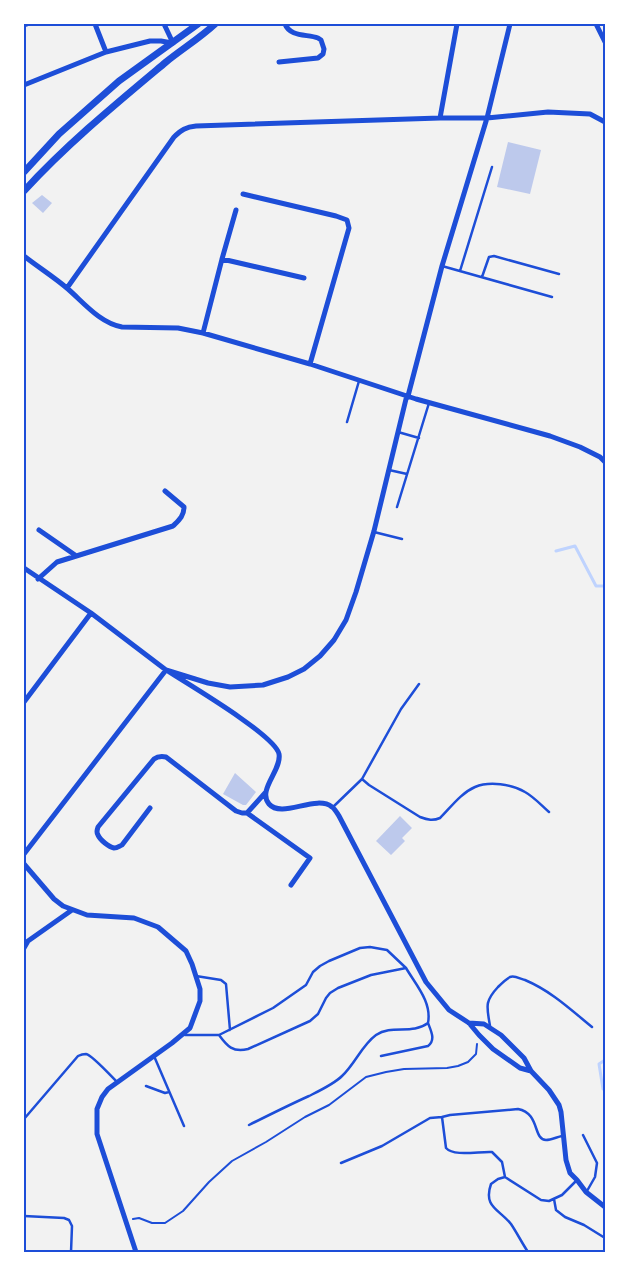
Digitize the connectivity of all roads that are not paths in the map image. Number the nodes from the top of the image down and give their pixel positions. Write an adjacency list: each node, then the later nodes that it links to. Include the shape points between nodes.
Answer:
1 (95, 24): 11 (street)
2 (164, 24): 10 (street)
3 (198, 24): 10 (street)
4 (215, 24): 19 (street, via 80,135)
5 (285, 24): 12 (street, via 293,33 321,40 324,52 316,60)
6 (457, 24): 14 (street)
7 (510, 24): 15 (street)
8 (596, 24): 9 (street)
9 (605, 42)
10 (173, 43): 11 (street, via 150,41); 18 (street, via 119,81 59,134)
11 (106, 52): 13 (street)
12 (279, 62)
13 (24, 85)
14 (440, 118): 15 (street); 29 (street, via 185,128 174,138)
15 (487, 118): 16 (street, via 564,112 590,114); 24 (street)
16 (605, 122)
17 (492, 167): 25 (lane)
18 (24, 172)
19 (24, 191)
20 (243, 194): 32 (street, via 346,220 349,228)
21 (236, 210): 23 (street)
22 (24, 256): 29 (street)
23 (222, 259): 28 (street); 31 (street)
24 (442, 266): 25 (lane); 34 (street)
25 (460, 271): 27 (lane)
26 (559, 274): 27 (lane, via 494,256 489,257)
27 (482, 277): 30 (lane)
28 (304, 278)
29 (67, 288): 31 (street, via 101,318 115,325 178,328)
30 (552, 297)
31 (203, 333): 32 (street)
32 (310, 364): 33 (street)
33 (359, 380): 34 (street); 36 (lane)
34 (408, 396): 35 (street); 37 (street)
35 (429, 403): 38 (lane); 39 (street, via 550,436 580,447)
36 (347, 422)
37 (398, 432): 38 (lane); 40 (street)
38 (419, 438): 41 (lane)
39 (605, 462)
40 (389, 469): 41 (lane); 45 (street)
41 (407, 474): 43 (lane)
42 (166, 491): 47 (street, via 184,507 180,520 173,526)
43 (397, 507)
44 (39, 530): 47 (street)
45 (374, 532): 46 (lane); 51 (street, via 346,620 334,640 304,669 263,685 230,687)
46 (402, 539)
47 (75, 555): 49 (street, via 57,562)
48 (24, 568): 49 (street)
49 (38, 579): 50 (street)
50 (91, 613): 51 (street); 53 (street)
51 (166, 670): 55 (street, via 242,719 275,746 278,764); 60 (street)
52 (419, 684): 54 (lane, via 401,709)
53 (24, 702)
54 (362, 779): 56 (lane); 59 (lane, via 429,820 440,818 466,792 494,784 524,791)
55 (265, 793): 56 (street, via 267,802 277,808 319,803); 58 (street)
56 (333, 807): 68 (street, via 426,982 449,1010)
57 (150, 808): 58 (street, via 119,847 111,847 98,836 98,827 154,759 162,756 236,811)
58 (247, 812): 62 (street, via 310,858)
59 (549, 812)
60 (24, 854)
61 (24, 864): 63 (street, via 54,898)
62 (291, 885)
63 (72, 910): 64 (street, via 28,941); 66 (street, via 87,915 134,918 158,926 186,951)
64 (24, 948)
65 (406, 968): 67 (lane, via 426,1002 430,1016); 71 (lane, via 387,950 360,948 320,966 302,988 273,1008); 73 (lane, via 371,975 338,988 330,993 310,1021 248,1050 233,1049)
66 (196, 976): 71 (lane, via 221,980 226,984); 72 (street, via 200,1001 190,1028)
67 (428, 1023): 75 (lane, via 432,1035 428,1046); 82 (lane, via 422,1028 378,1033 341,1078)
68 (469, 1023): 70 (street); 76 (street, via 493,1048 520,1068)
69 (592, 1026): 70 (lane, via 552,994 510,977 490,995 487,1002)
70 (490, 1027): 76 (street, via 524,1058)
71 (230, 1030): 73 (lane)
72 (183, 1034): 73 (lane); 74 (street)
73 (219, 1035)
74 (154, 1056): 77 (street); 79 (lane)
75 (381, 1056)
76 (530, 1071): 84 (street, via 559,1105)
77 (117, 1082): 81 (lane, via 92,1056 78,1056); 95 (street, via 99,1103 97,1134)
78 (146, 1086): 79 (lane)
79 (169, 1092): 83 (lane)
80 (442, 1117): 84 (lane, via 518,1109 531,1116 543,1140); 86 (lane, via 430,1118 382,1146); 87 (lane, via 448,1151 492,1152 502,1162)
81 (24, 1119)
82 (249, 1125)
83 (184, 1126)
84 (564, 1135): 88 (street, via 566,1160 570,1173)
85 (583, 1135): 89 (lane, via 597,1163 595,1177)
86 (341, 1163)
87 (505, 1177): 90 (lane, via 542,1200); 96 (lane, via 491,1184 489,1199)
88 (577, 1180): 89 (street); 90 (lane)
89 (586, 1192): 91 (street)
90 (554, 1199): 93 (lane, via 556,1210 565,1217)
91 (605, 1207)
92 (24, 1216): 94 (lane, via 69,1220 72,1226)
93 (605, 1238)
94 (71, 1252)
95 (136, 1252)
96 (528, 1252)

